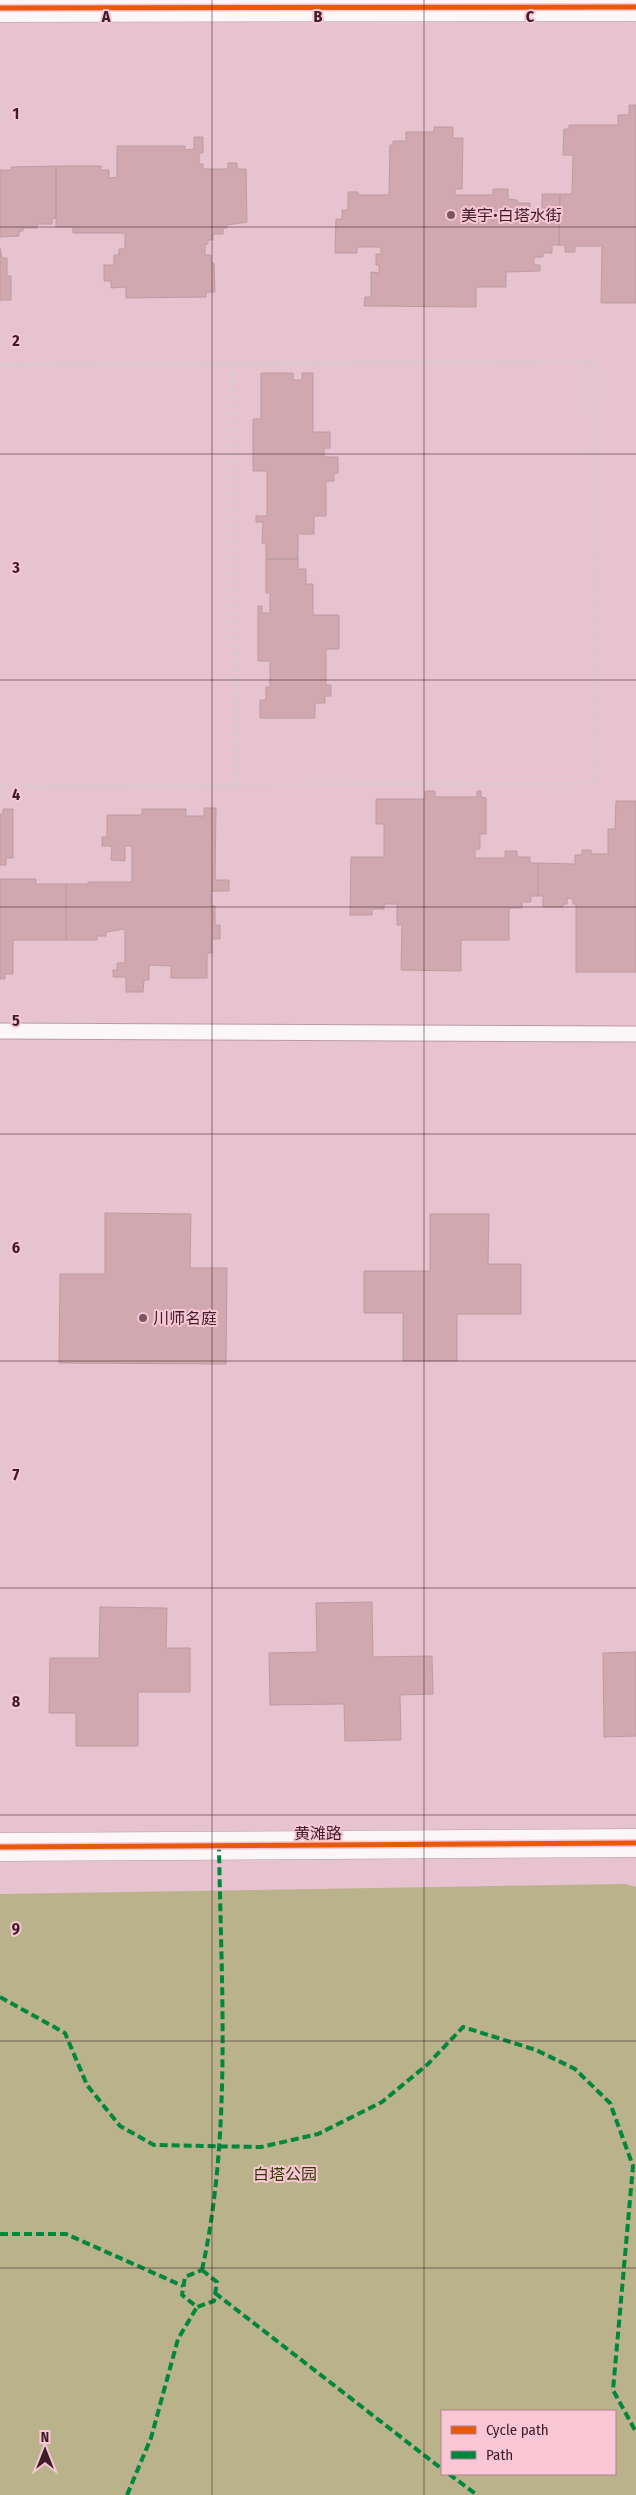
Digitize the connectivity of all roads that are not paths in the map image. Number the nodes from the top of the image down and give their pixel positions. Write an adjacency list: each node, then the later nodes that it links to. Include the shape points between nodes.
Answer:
1 (636, 7): 2 (street)
2 (0, 8)
3 (0, 1031): 4 (lane)
4 (636, 1034)
5 (636, 1844): 6 (street, 黄滩路)
6 (0, 1847)

